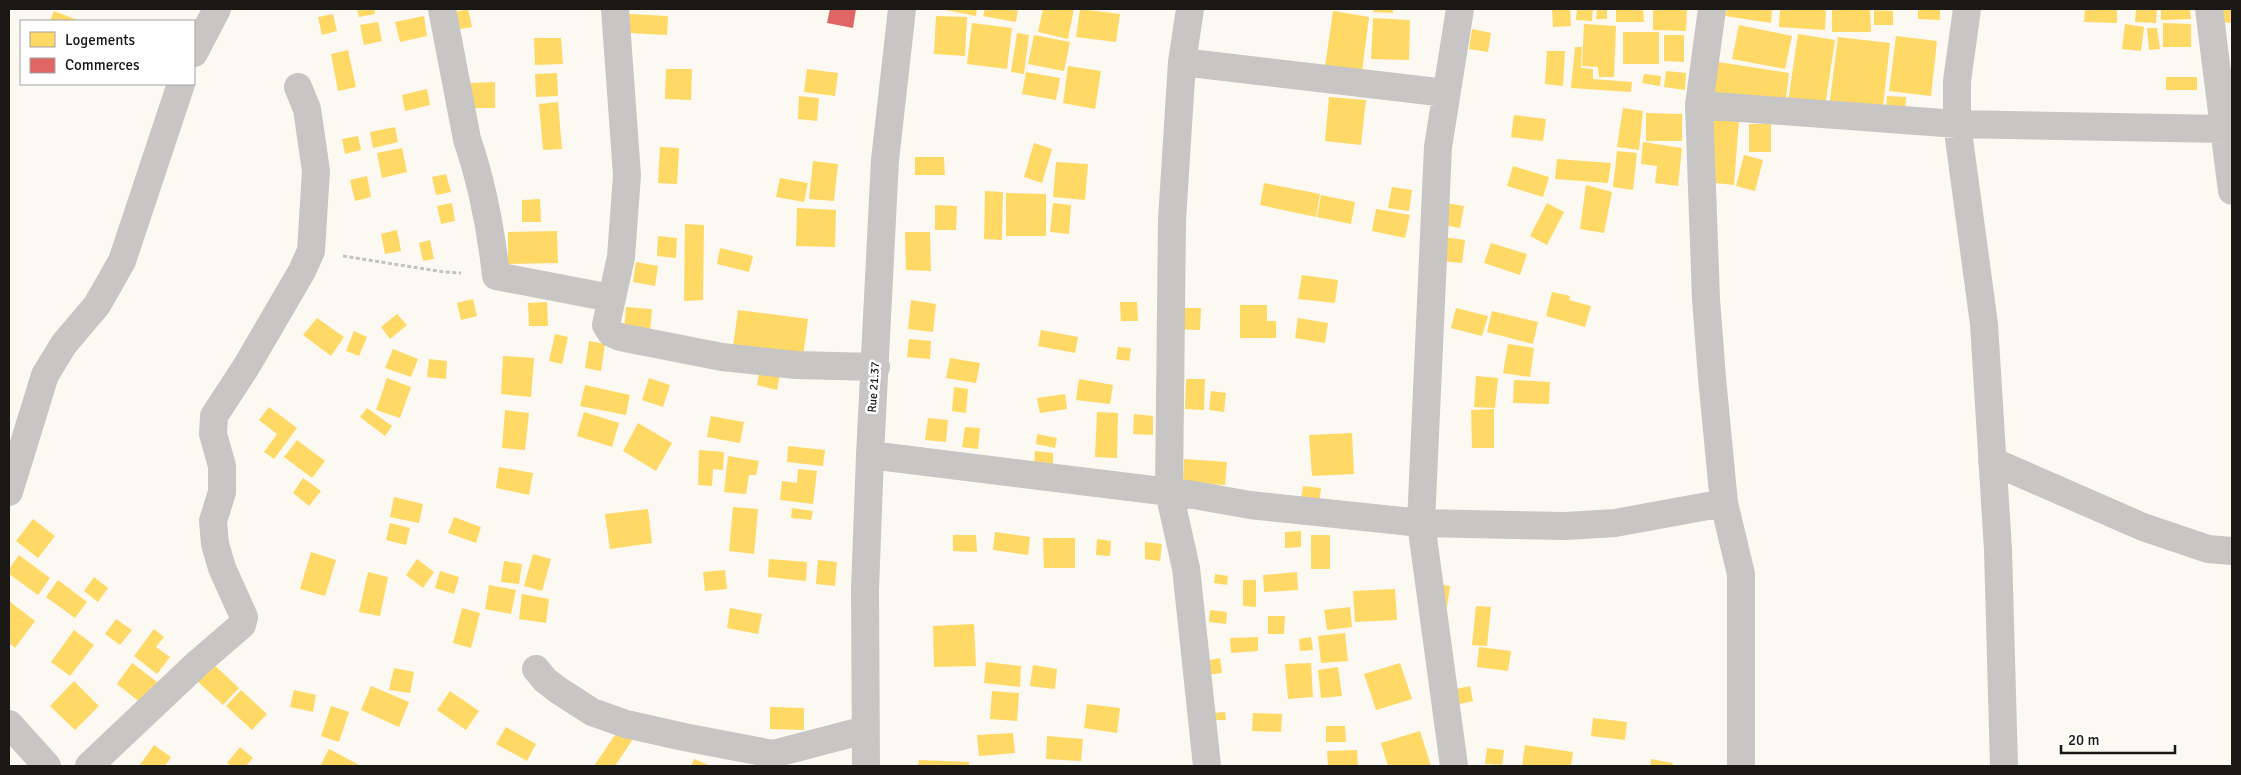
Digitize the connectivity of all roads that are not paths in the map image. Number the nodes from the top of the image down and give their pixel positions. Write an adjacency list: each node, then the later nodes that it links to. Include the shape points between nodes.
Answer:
1 (217, 9): 10 (street)
2 (442, 9): 19 (street, via 491,237 496,276)
3 (615, 9): 19 (street, via 627,175 622,257)
4 (902, 9): 20 (street, Rue 21.37, via 886,160)
5 (1190, 9): 11 (street)
6 (1460, 9): 14 (street)
7 (1712, 9): 15 (street)
8 (1967, 9): 16 (street, via 1957,81)
9 (2209, 9): 17 (street)
10 (195, 51)
11 (1182, 62): 14 (street); 24 (street, via 1172,220)
12 (181, 85): 23 (street, via 122,261 97,305 64,344 45,375)
13 (298, 87): 33 (street, via 307,109 316,171 311,251 246,368 214,416 213,434 222,466 222,492 213,521 214,544 244,617 242,625)
14 (1446, 93): 26 (street, via 1438,147)
15 (1699, 105): 16 (street); 25 (street, via 1706,299)
16 (1958, 124): 17 (street); 22 (street, via 1984,324)
17 (2224, 128): 18 (street)
18 (2232, 191)
19 (611, 298): 20 (street, via 606,325 620,338 722,357 796,365)
20 (876, 367): 21 (street, Rue 21.37)
21 (870, 455): 24 (street); 30 (street, Rue 21.37)
22 (1992, 461): 27 (street, via 2143,527 2208,549); 38 (street)
23 (9, 492)
24 (1169, 492): 26 (street, via 1250,505); 35 (street, via 1186,568)
25 (1724, 503): 26 (street, via 1615,523 1566,526); 37 (street, via 1741,574)
26 (1421, 523): 36 (street)
27 (2232, 551)
28 (536, 669): 31 (street, via 551,685 592,712 626,724)
29 (9, 724): 32 (street)
30 (865, 730): 31 (street); 34 (street, Rue 21.37)
31 (771, 760)
32 (47, 766)
33 (89, 766)
34 (866, 766)
35 (1207, 766)
36 (1454, 766)
37 (1741, 766)
38 (2004, 766)

